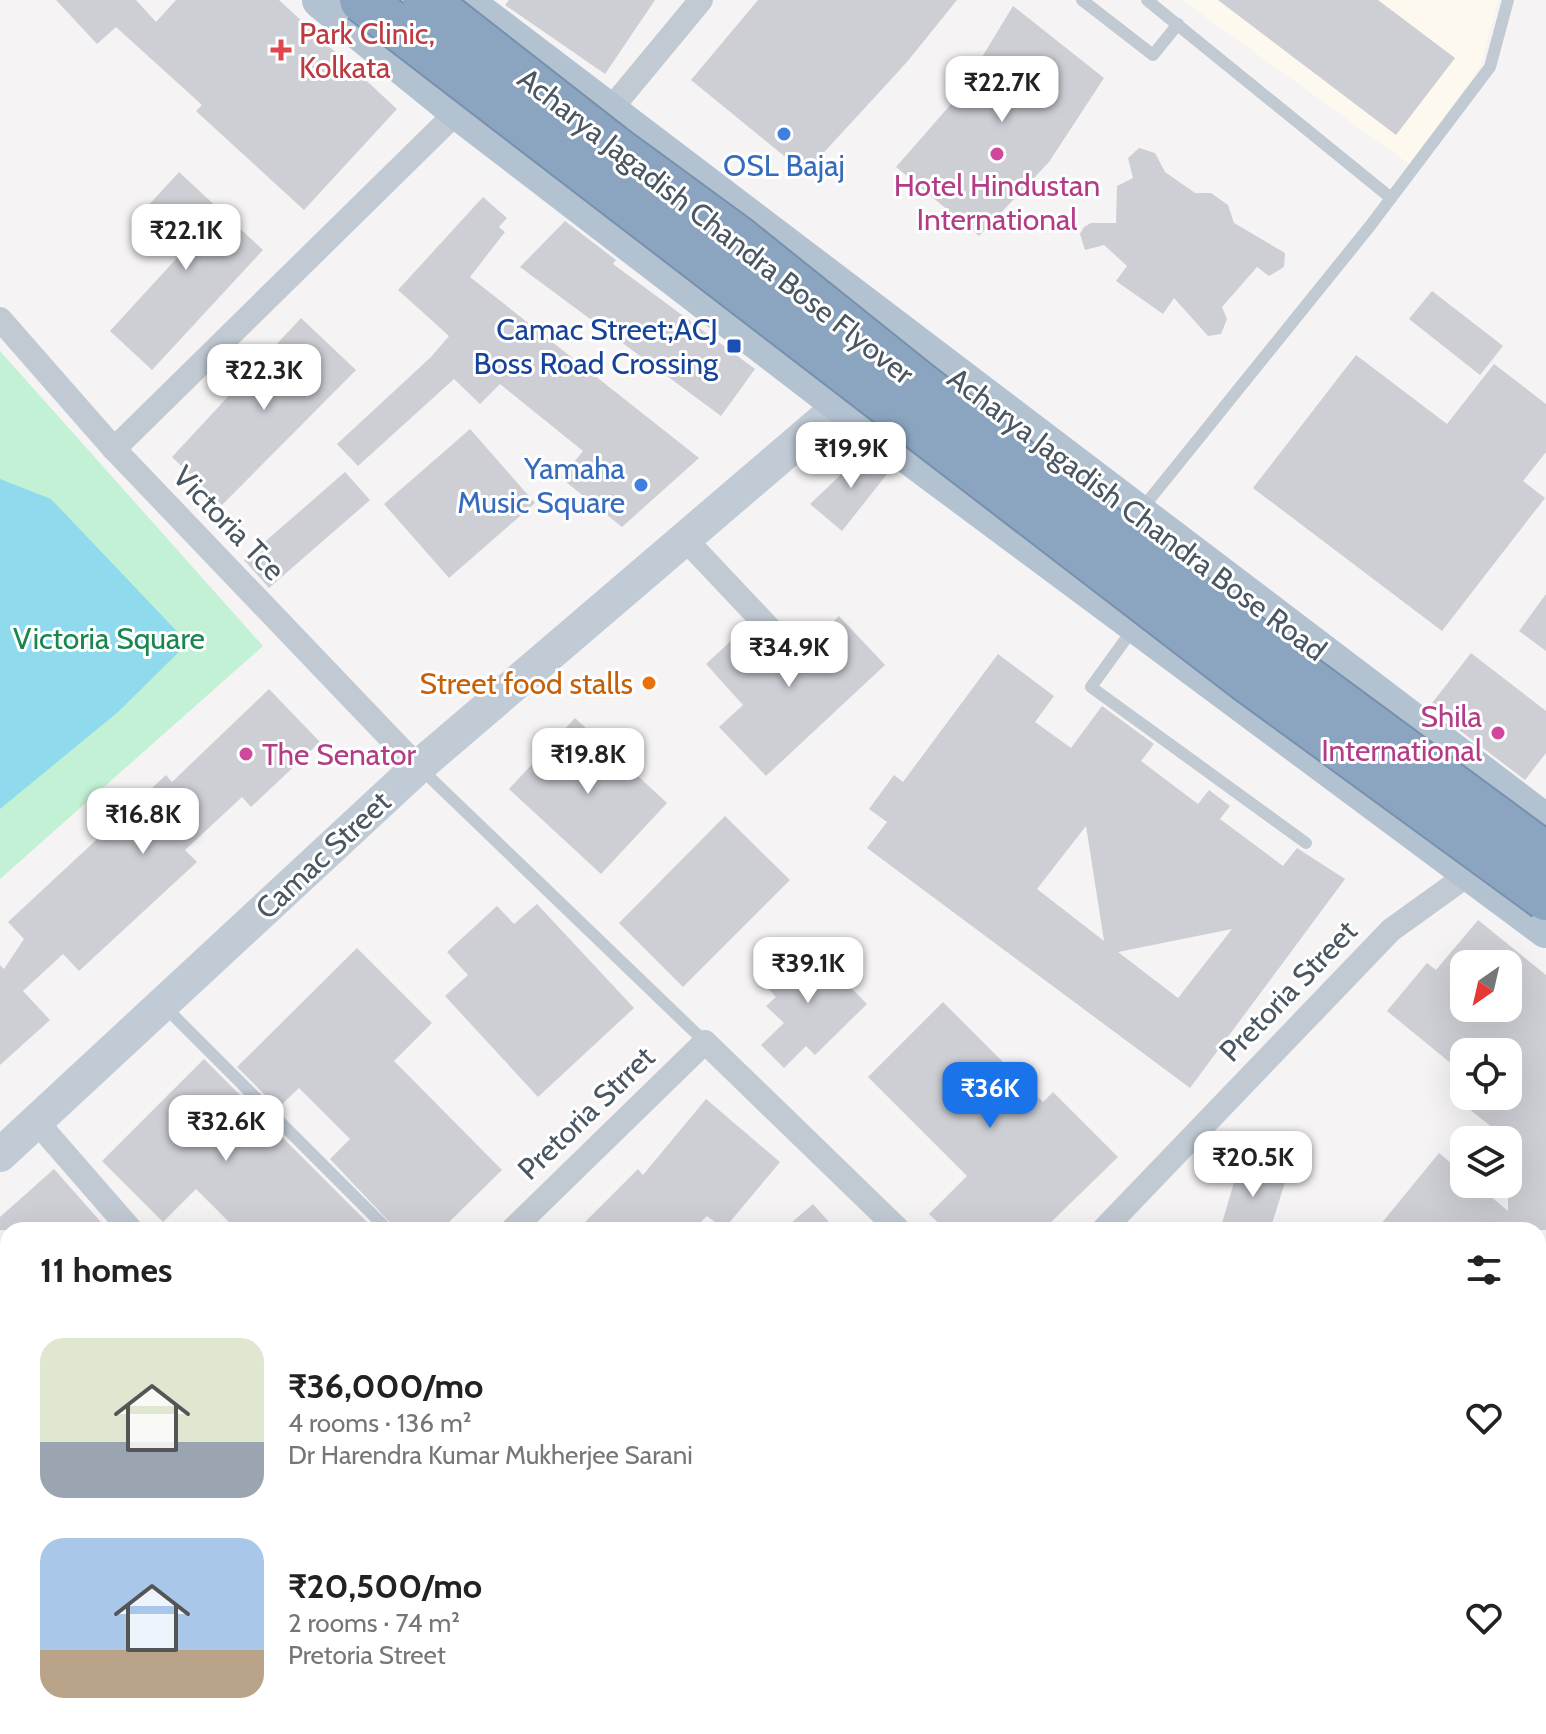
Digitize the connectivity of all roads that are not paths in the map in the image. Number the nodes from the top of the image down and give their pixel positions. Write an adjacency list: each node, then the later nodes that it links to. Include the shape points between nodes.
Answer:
1 (321, 0): 10 (main road)
2 (362, 0): 27 (highway, Acharya Jagadish Chandra Bose Flyover, bridge, via 1234,670)
3 (425, 0): 25 (highway, Acharya Jagadish Chandra Bose Flyover, bridge, via 1200,600)
4 (462, 0): 11 (main road, Acharya Jagadish Chandra Bose Road)
5 (701, 0): 11 (street)
6 (1082, 0): 9 (lane, via 1153,55)
7 (1147, 0): 9 (lane)
8 (1508, 0): 13 (lane, via 1490,67)
9 (1178, 24): 13 (lane)
10 (458, 111): 12 (main road); 17 (street)
11 (609, 112): 12 (street); 15 (main road, Acharya Jagadish Chandra Bose Road)
12 (551, 183): 16 (main road)
13 (1391, 198): 18 (lane)
14 (0, 319): 17 (street, Victoria Tce)
15 (901, 337): 16 (main road, Camac Street); 18 (main road, Acharya Jagadish Chandra Bose Road)
16 (841, 405): 19 (main road, Camac Street); 20 (main road)
17 (114, 449): 22 (street, Victoria Tce)
18 (1139, 513): 23 (main road, Acharya Jagadish Chandra Bose Road)
19 (685, 539): 21 (street); 22 (main road, Camac Street)
20 (1135, 626): 24 (lane, via 1091,687); 26 (main road)
21 (770, 629)
22 (418, 767): 29 (main road, Camac Street); 30 (lane)
23 (1546, 825): 26 (street, Pretoria Street)
24 (1306, 843)
25 (1546, 855)
26 (1472, 871): 28 (main road); 37 (street, Pretoria Street, via 1391,930)
27 (1546, 898)
28 (1546, 929)
29 (163, 1004): 31 (main road, Camac Street); 34 (lane)
30 (705, 1042): 35 (street, Pretoria Strret); 36 (street)
31 (36, 1121): 32 (main road, Camac Street); 33 (street)
32 (0, 1155)
33 (124, 1222)
34 (380, 1222)
35 (520, 1222)
36 (891, 1222)
37 (1111, 1222)

